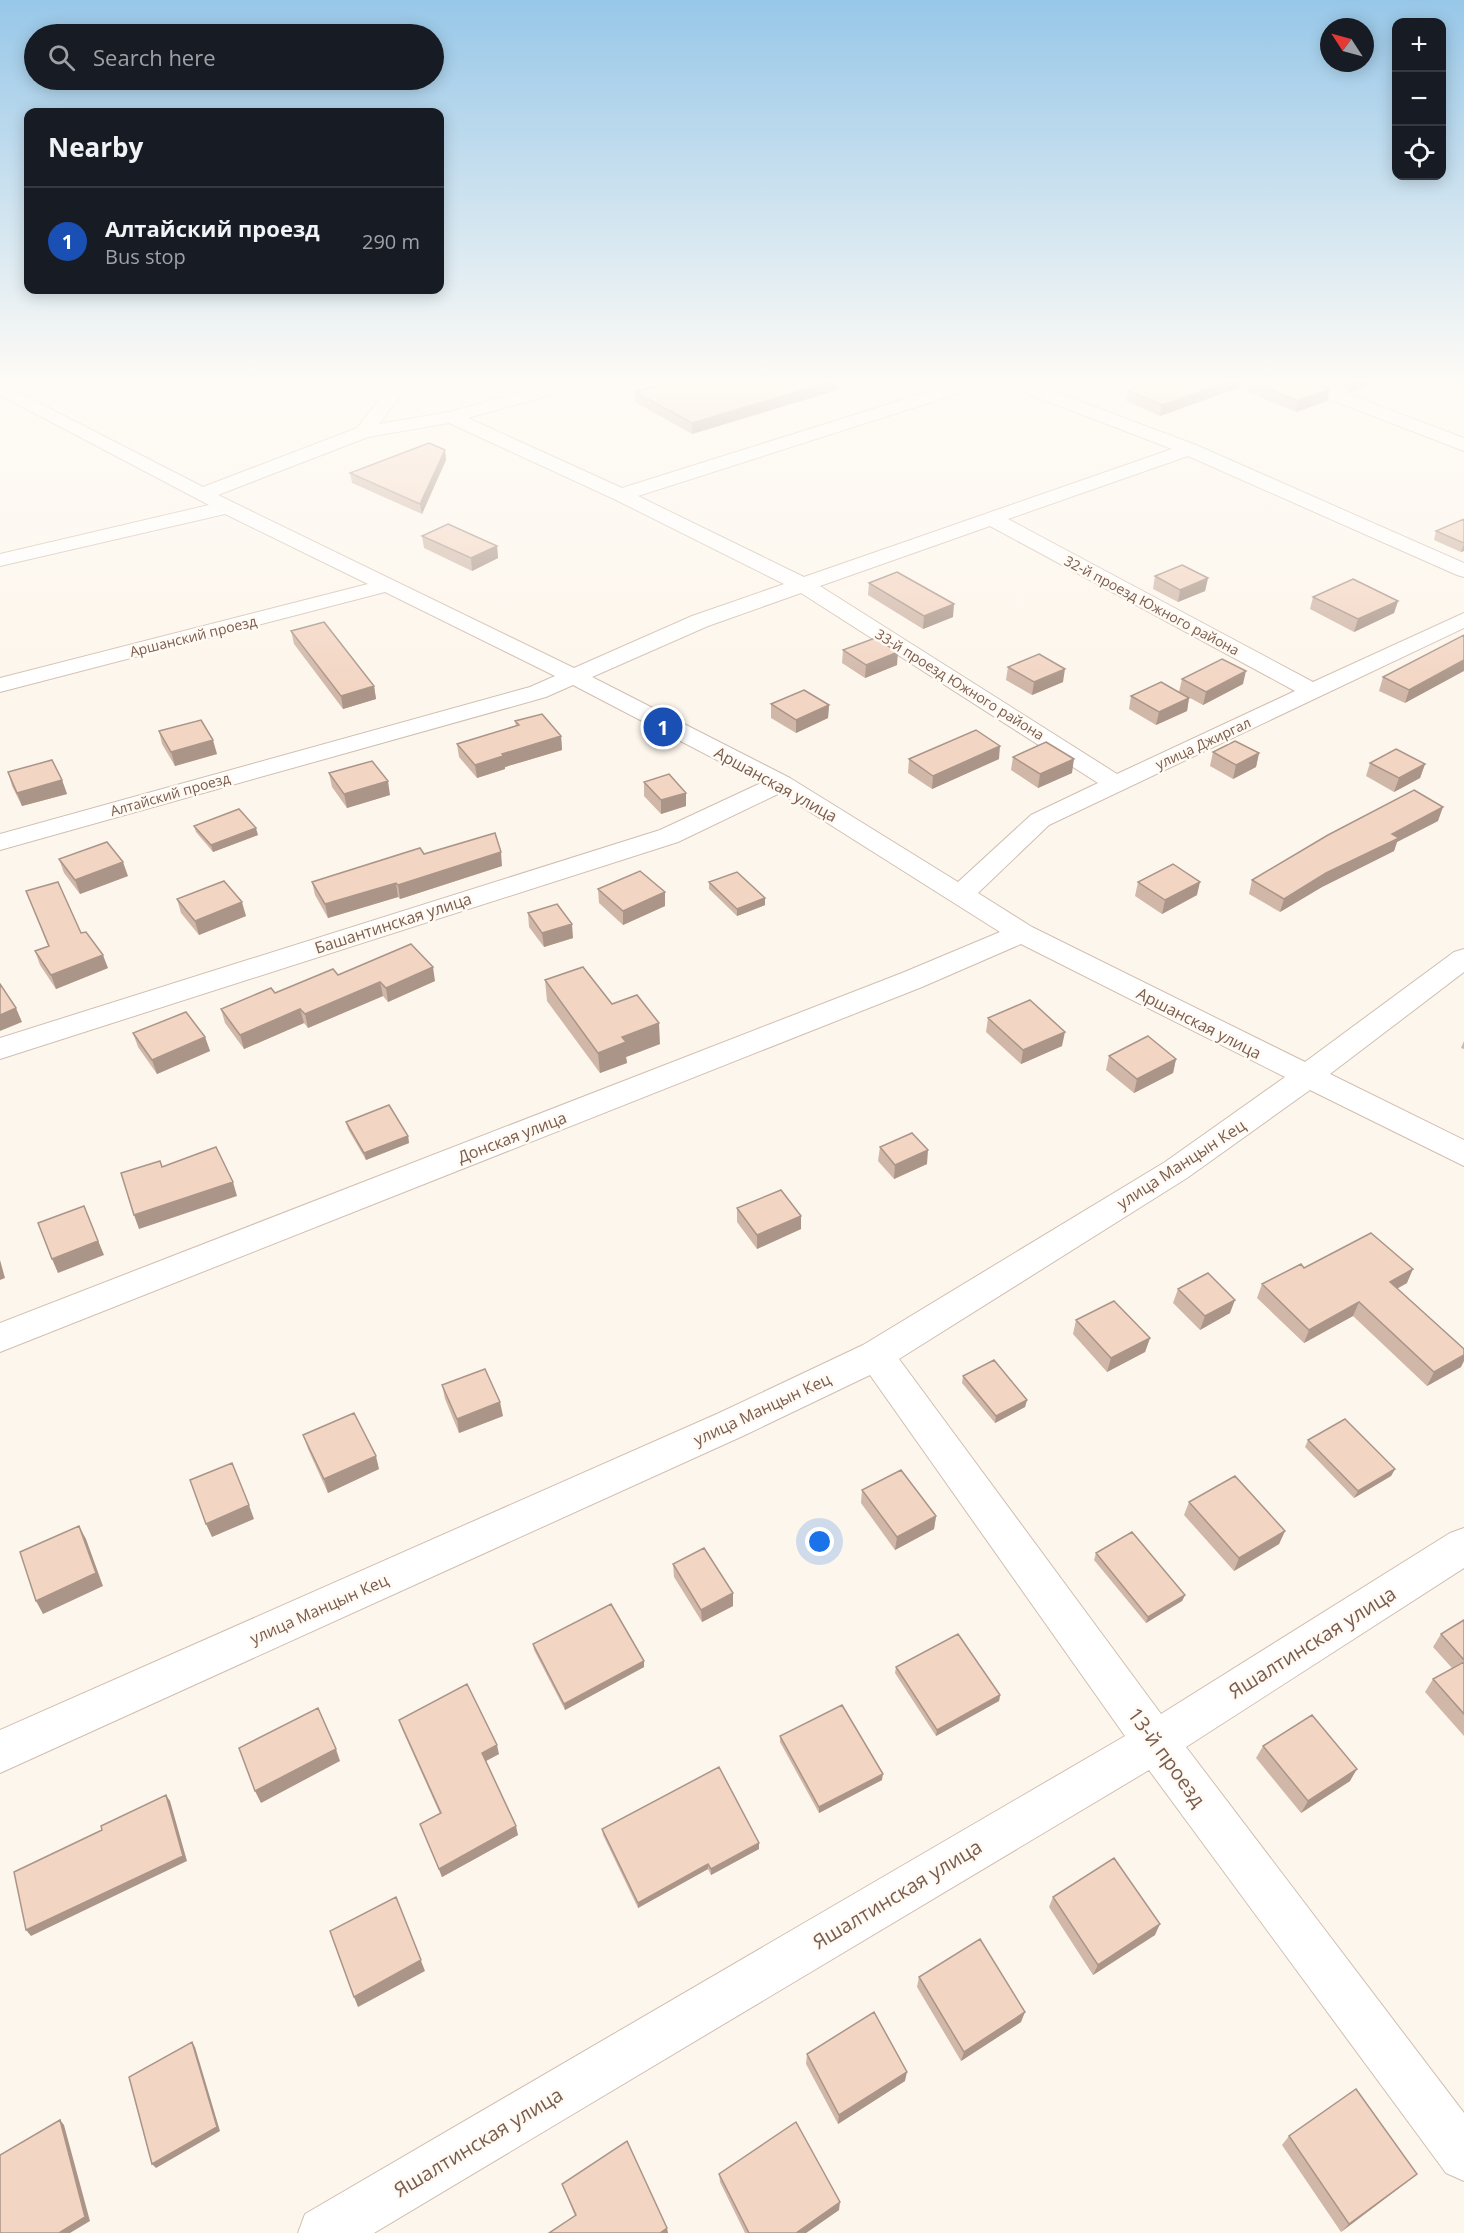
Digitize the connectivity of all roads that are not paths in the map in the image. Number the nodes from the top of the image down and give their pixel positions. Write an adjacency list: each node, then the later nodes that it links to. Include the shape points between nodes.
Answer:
1 (183, 484): 7 (street, Аршанская улица)
2 (228, 484): 7 (street)
3 (597, 484): 8 (street, 33-й проезд Южного района)
4 (655, 484): 8 (street)
5 (1090, 484): 10 (street, Алтайский проезд)
6 (1268, 484): 12 (street)
7 (202, 494): 9 (street, Аршанская улица)
8 (621, 495): 14 (street, 33-й проезд Южного района)
9 (227, 507): 11 (street); 13 (street, Аршанская улица)
10 (992, 519): 14 (street, Алтайский проезд); 18 (street, 32-й проезд Южного района)
11 (0, 560)
12 (1464, 571)
13 (385, 585): 16 (street, Аршанская улица); 17 (street, Аршанский проезд)
14 (803, 585): 16 (street, Алтайский проезд, via 700,621); 20 (street, 33-й проезд Южного района)
15 (1464, 620): 18 (street, улица Джиргал)
16 (571, 675): 19 (street, Аршанская улица); 21 (street, Алтайский проезд, via 538,692)
17 (0, 685)
18 (1312, 691): 20 (street, улица Джиргал)
19 (781, 783): 22 (street, Аршанская улица); 25 (street, Башантинская улица, via 669,836)
20 (1116, 784): 22 (street, улица Джиргал, via 1040,820)
21 (0, 842)
22 (961, 894): 23 (street, Аршанская улица)
23 (1022, 933): 26 (street, Аршанская улица); 28 (street, Донская улица, via 912,980)
24 (1464, 958): 26 (street, улица Манцын Кец)
25 (0, 1049)
26 (1305, 1076): 27 (street, Аршанская улица); 29 (street, улица Манцын Кец, via 1176,1170)
27 (1464, 1155)
28 (0, 1338)
29 (876, 1355): 31 (street, 13-й проезд); 32 (street, улица Манцын Кец, via 732,1424)
30 (1464, 1546): 31 (street, Яшалтинская улица)
31 (1155, 1742): 33 (street, 13-й проезд); 34 (street, Яшалтинская улица)
32 (0, 1752)
33 (1464, 2154)
34 (324, 2233)

